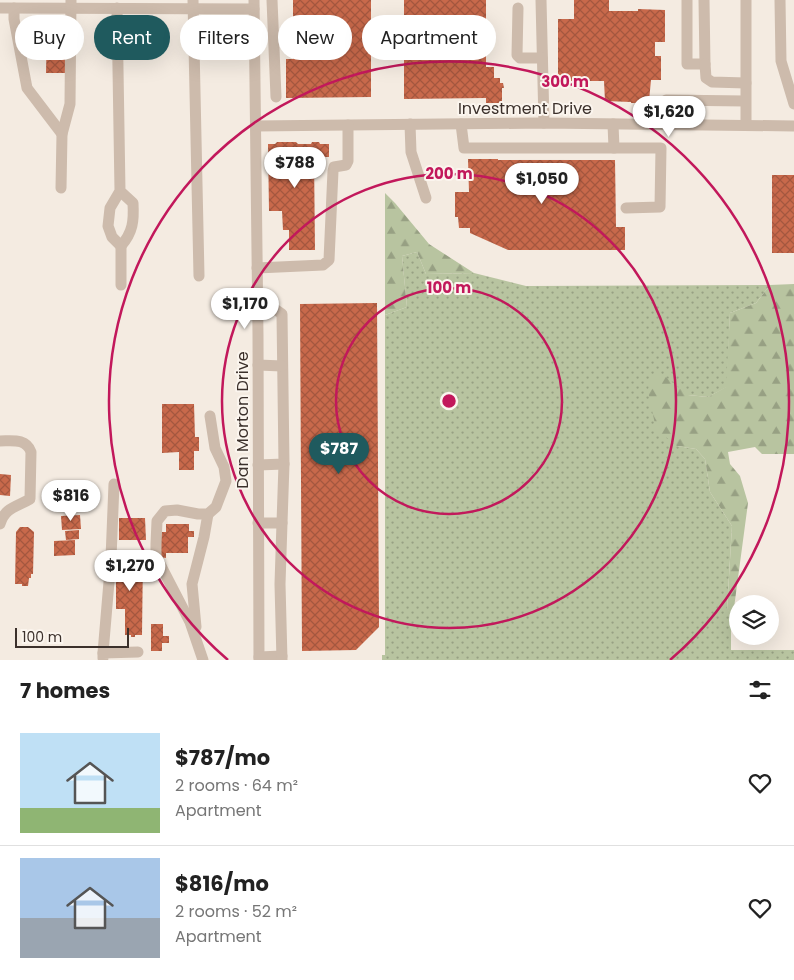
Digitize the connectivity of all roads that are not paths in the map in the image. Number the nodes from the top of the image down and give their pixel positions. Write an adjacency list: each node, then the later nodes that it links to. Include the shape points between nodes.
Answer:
1 (272, 0): 17 (street)
2 (541, 0): 14 (street)
3 (687, 0): 15 (street, via 687,64)
4 (704, 0): 15 (street)
5 (746, 0): 16 (street)
6 (780, 0): 20 (street, via 781,61)
7 (71, 4): 11 (street); 12 (street); 29 (street, via 70,104)
8 (193, 4): 9 (street); 12 (street); 37 (street)
9 (254, 4): 27 (street, Dan Morton Drive)
10 (0, 8): 11 (street)
11 (14, 8): 29 (street, via 27,88)
12 (117, 8): 32 (street)
13 (518, 8): 14 (street, via 517,55 520,58)
14 (542, 58): 21 (street)
15 (705, 64): 16 (street, via 706,78 712,82)
16 (746, 83): 19 (street)
17 (276, 96)
18 (666, 100): 19 (street)
19 (745, 101): 26 (street)
20 (794, 104)
21 (544, 123): 23 (street, Investment Drive); 24 (street, Investment Drive)
22 (410, 124): 23 (street, Investment Drive); 25 (street, Investment Drive); 33 (street, via 411,152)
23 (461, 124): 30 (street, via 464,148)
24 (613, 124): 26 (street, Investment Drive); 30 (street)
25 (348, 125): 27 (street, Investment Drive); 36 (street, via 348,161 346,165 334,167 333,171 329,260 323,265)
26 (746, 125): 28 (street, Investment Drive)
27 (256, 126): 36 (street, Dan Morton Drive)
28 (794, 126)
29 (62, 134): 31 (street)
30 (614, 148): 34 (street, via 660,148 660,207)
31 (62, 188)
32 (120, 191): 35 (street, via 110,208 108,226); 35 (street, via 133,203 134,215 128,238)
33 (426, 198)
34 (626, 208)
35 (121, 246): 38 (street)
36 (257, 268): 39 (street, Dan Morton Drive)
37 (198, 276)
38 (121, 285)
39 (258, 304): 40 (street, Dan Morton Drive); 41 (street, via 266,303 282,314)
40 (258, 365): 41 (street); 45 (street, Dan Morton Drive)
41 (282, 366): 44 (street)
42 (210, 416): 47 (street, via 226,481 216,507)
43 (0, 441): 50 (street, via 18,441 28,446 30,499 11,507)
44 (284, 464): 45 (street); 49 (street)
45 (258, 465): 48 (street, Dan Morton Drive)
46 (114, 484): 52 (street)
47 (208, 514): 53 (street, via 192,584); 53 (street, via 165,511 157,521 156,544 156,556 190,622)
48 (258, 522): 49 (street); 54 (street, Dan Morton Drive)
49 (282, 523): 55 (street)
50 (0, 524)
51 (138, 652): 52 (street)
52 (103, 656)
53 (202, 656)
54 (259, 658): 55 (street)
55 (282, 658)

